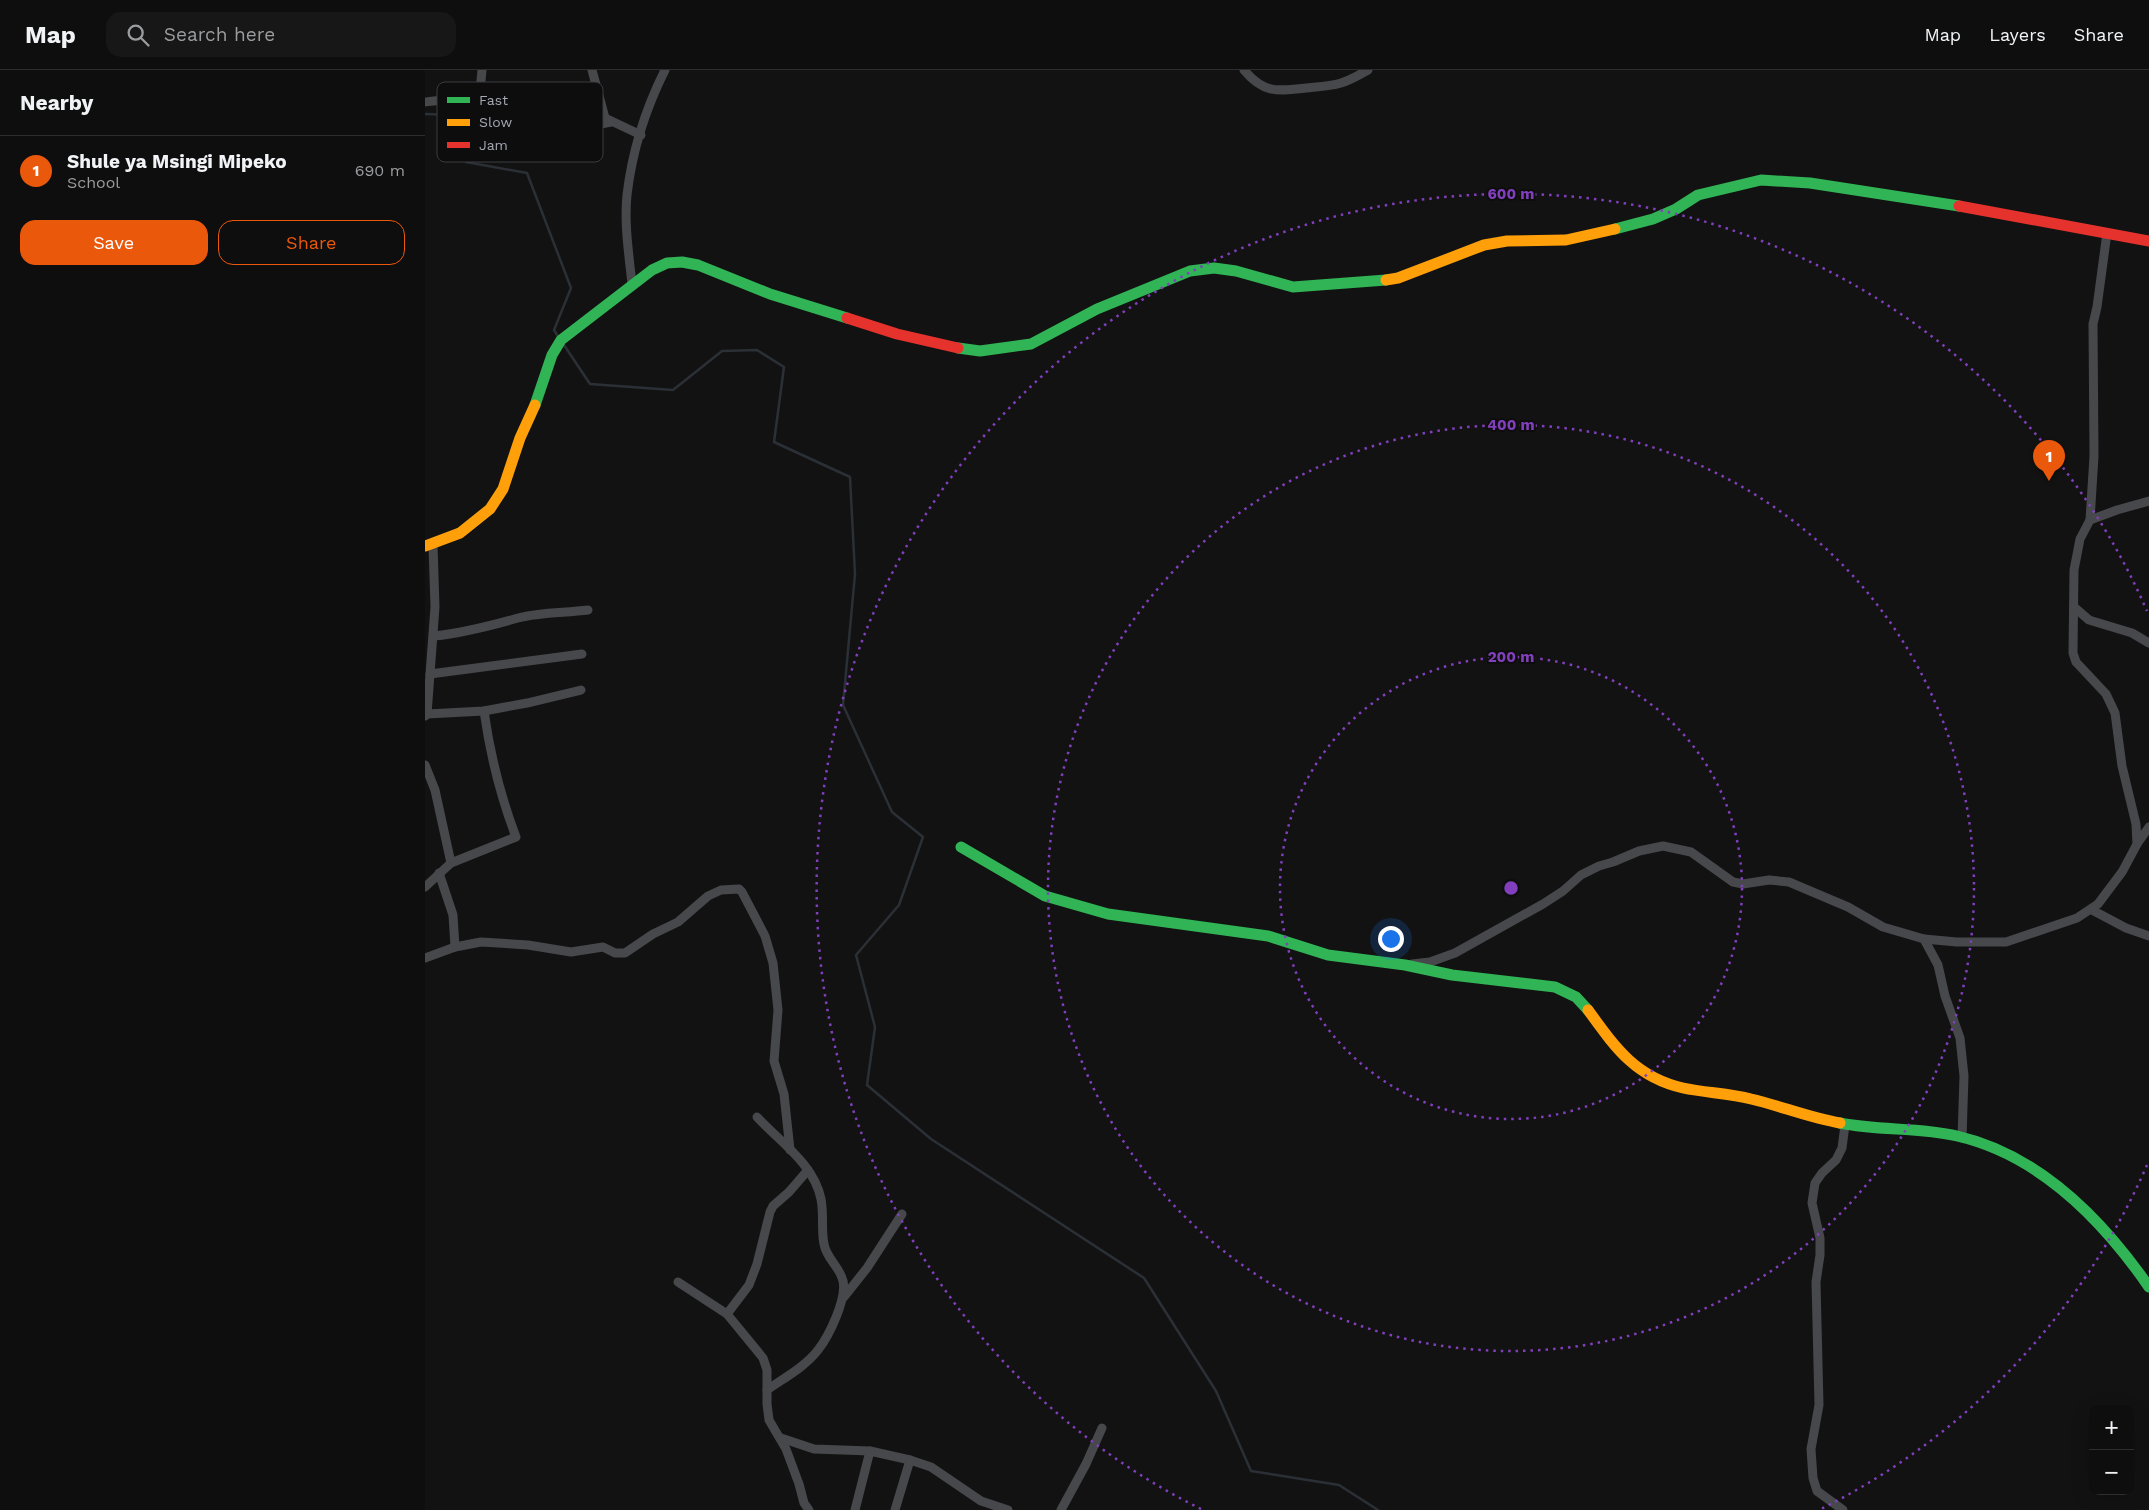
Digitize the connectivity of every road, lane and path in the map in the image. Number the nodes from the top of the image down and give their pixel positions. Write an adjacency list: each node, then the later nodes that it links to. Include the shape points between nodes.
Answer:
1 (665, 70): 7 (street, via 651,98)
2 (1244, 70): 3 (street, via 1268,88 1283,91 1336,86)
3 (1368, 70)
4 (603, 114): 5 (street)
5 (611, 122): 6 (street); 7 (street)
6 (603, 124)
7 (641, 135): 10 (street, via 627,196)
8 (2107, 233): 9 (street); 10 (street, via 1853,189 1761,180 1698,195 1653,219 1566,240 1507,241 1484,245 1398,278 1293,287 1236,271 1214,268 1190,271 1097,309 1031,344 980,352 897,334 770,294 698,265 667,263); 12 (street, via 2093,324 2094,456)
9 (2149, 241)
10 (632, 284): 13 (street, via 552,350 541,392 499,497 473,525)
11 (2149, 501): 12 (street)
12 (2090, 520): 16 (street, via 2076,551)
13 (429, 545): 15 (street)
14 (425, 606): 15 (street)
15 (435, 607): 18 (street)
16 (2074, 607): 19 (street, via 2089,620 2132,633); 27 (street, via 2072,642 2076,662 2106,694 2118,721)
17 (588, 610): 18 (street, via 518,618 459,634)
18 (434, 636): 21 (street)
19 (2149, 643)
20 (582, 654): 21 (street)
21 (428, 668): 24 (street)
22 (581, 690): 23 (street)
23 (484, 711): 24 (street); 29 (street, via 497,782 516,836)
24 (426, 715)
25 (425, 766): 29 (street, via 435,790)
26 (2149, 827): 27 (street)
27 (2137, 844): 32 (street, via 2122,872)
28 (961, 846): 37 (street, via 1045,896 1107,914 1268,936 1329,955)
29 (451, 863): 30 (street)
30 (439, 872): 31 (street); 35 (street, via 453,915)
31 (425, 887)
32 (2092, 910): 33 (street); 34 (street, via 2007,942)
33 (2149, 936)
34 (1924, 939): 37 (street, via 1883,927 1848,907 1789,882 1733,882 1691,852 1663,846 1639,851 1581,875 1543,904 1448,956); 40 (street, via 1938,965 1960,1038 1964,1076)
35 (455, 948): 36 (street); 41 (street, via 495,942 571,952 603,947 615,953 625,953 677,922 707,896 721,890 739,889 765,936 773,963 778,1010 774,1060 784,1094)
36 (425, 958)
37 (1405, 965): 39 (street, via 1570,992 1587,1006 1613,1045 1646,1073 1662,1081 1751,1098)
38 (757, 1117): 41 (street)
39 (1845, 1125): 40 (street, via 1899,1128); 60 (street, via 1836,1160 1815,1183 1812,1203 1820,1238 1815,1310 1819,1405 1811,1449 1813,1478 1817,1491)
40 (1962, 1138): 45 (street, via 2003,1150 2044,1176 2107,1230)
41 (789, 1150): 42 (street)
42 (808, 1170): 46 (street, via 816,1181 821,1199 824,1246 841,1274); 47 (street, via 773,1206 749,1285)
43 (902, 1214): 46 (street)
44 (678, 1282): 47 (street)
45 (2149, 1286)
46 (844, 1297): 48 (street, via 817,1350)
47 (727, 1314): 48 (street, via 763,1358)
48 (767, 1390): 50 (street, via 769,1420)
49 (1102, 1428): 59 (street)
50 (781, 1438): 51 (street); 52 (street)
51 (799, 1444): 52 (street); 53 (street, via 821,1450)
52 (786, 1449): 55 (street)
53 (870, 1451): 54 (street); 56 (street)
54 (909, 1460): 57 (street); 58 (street, via 931,1467 981,1501)
55 (809, 1510)
56 (855, 1510)
57 (895, 1510)
58 (1008, 1510)
59 (1061, 1510)
60 (1843, 1510)

